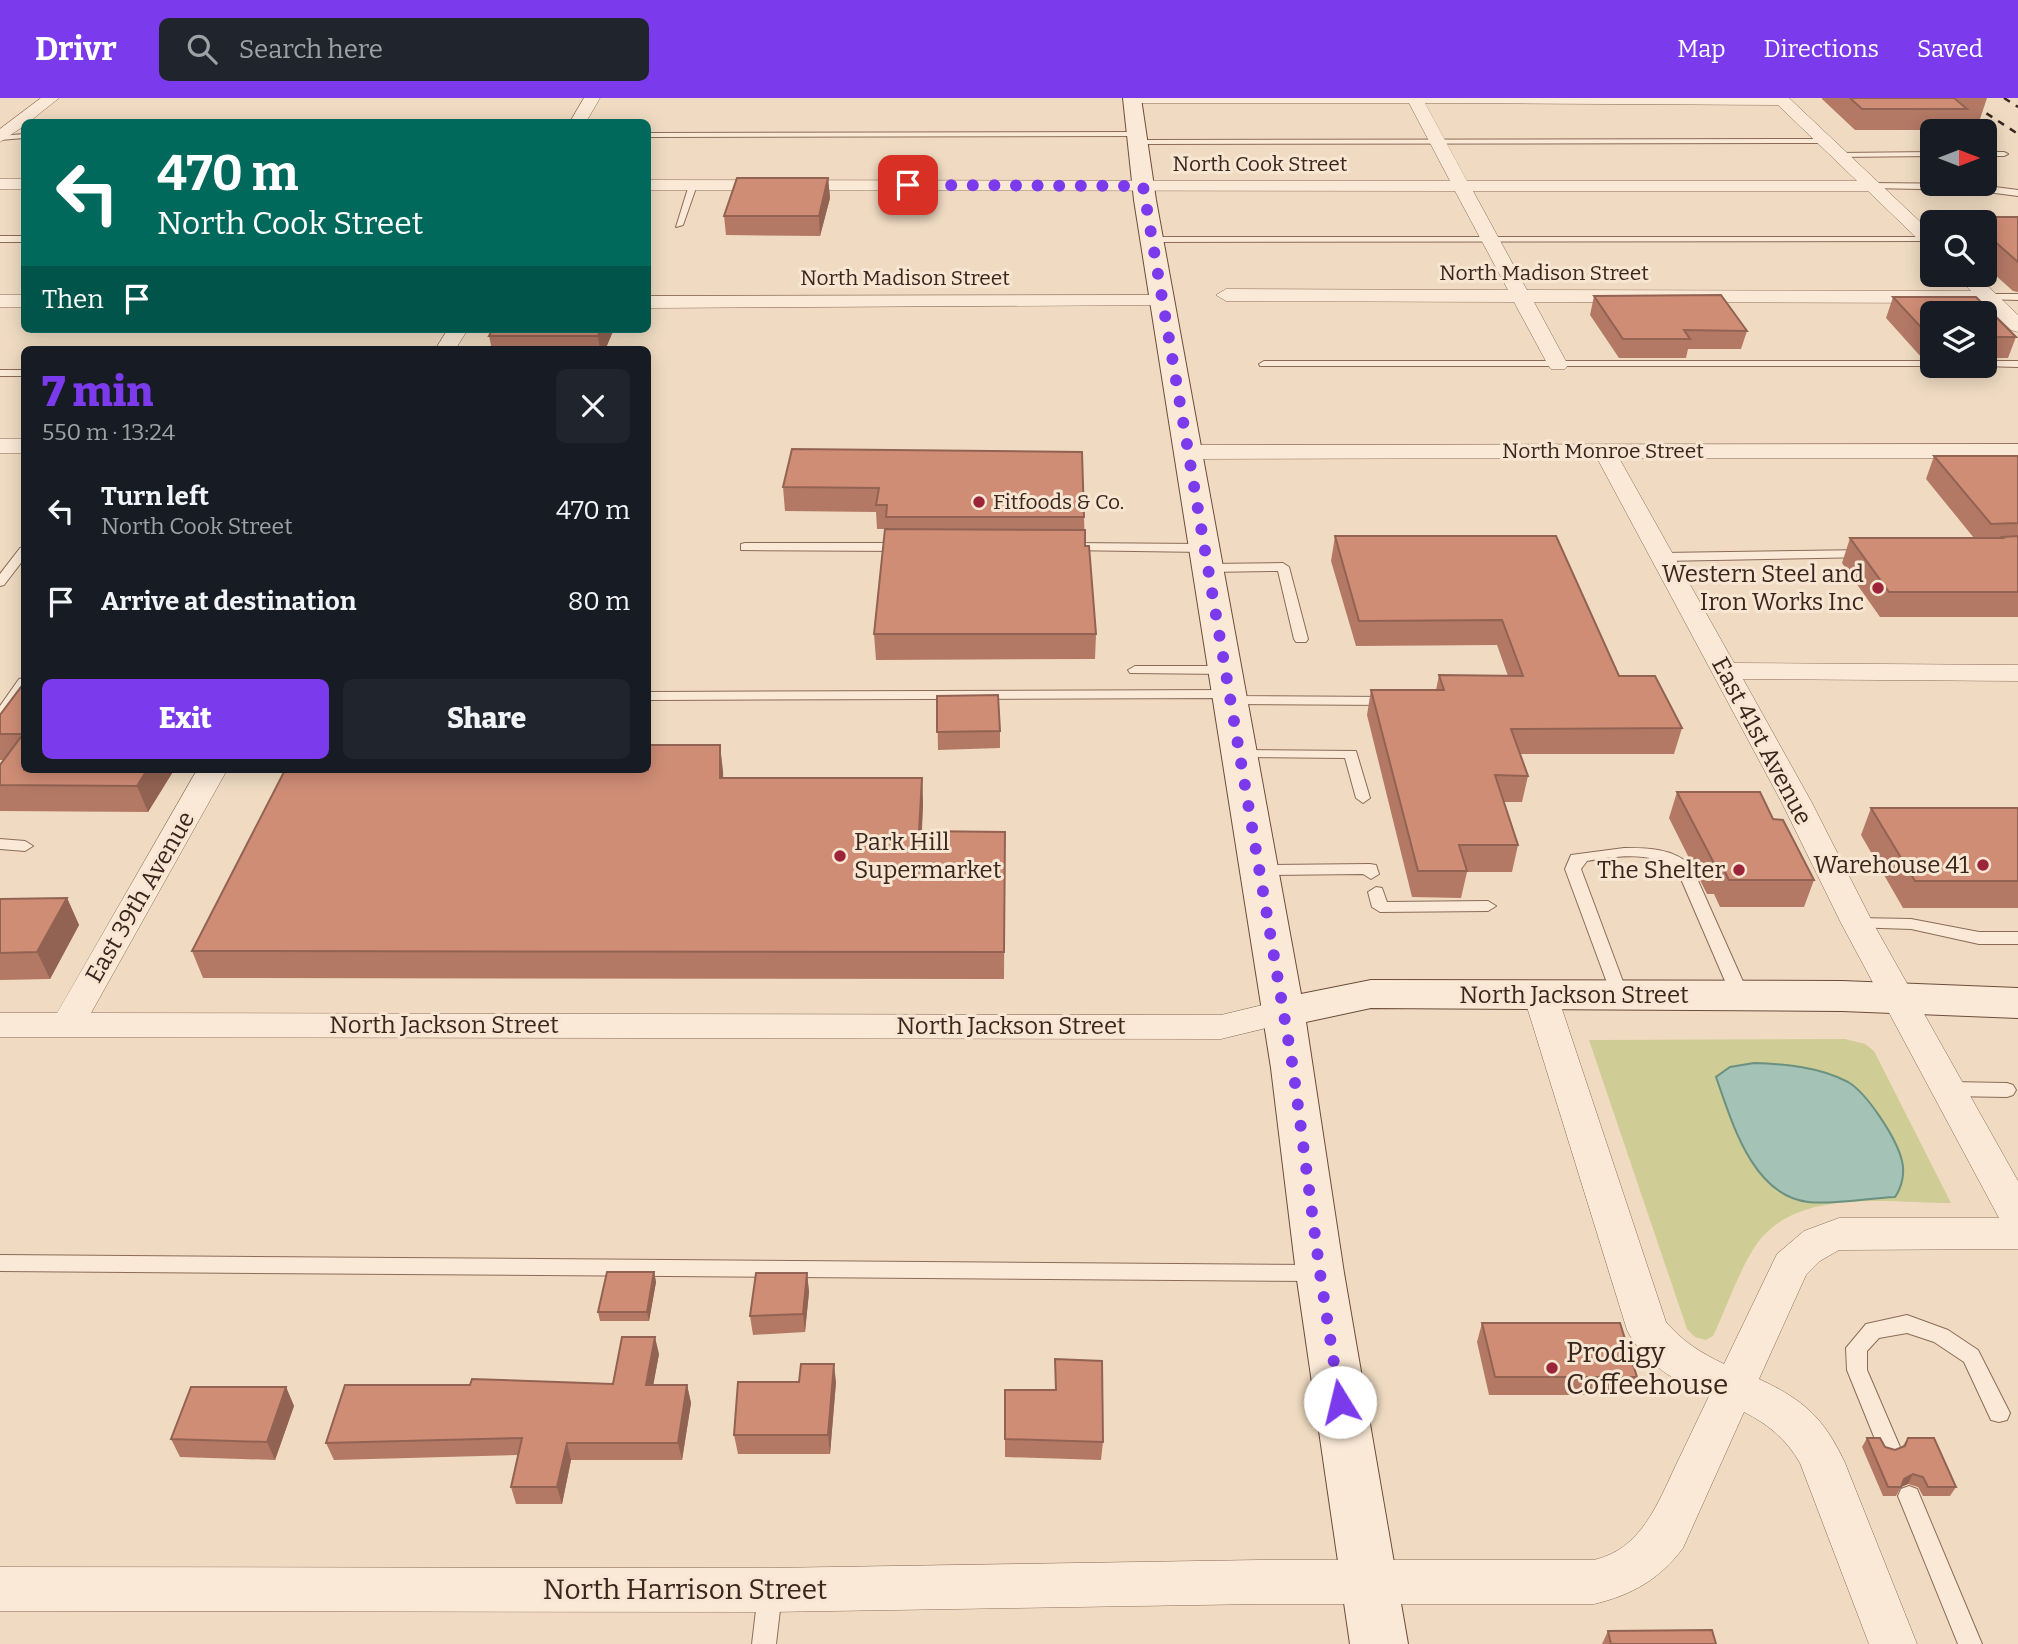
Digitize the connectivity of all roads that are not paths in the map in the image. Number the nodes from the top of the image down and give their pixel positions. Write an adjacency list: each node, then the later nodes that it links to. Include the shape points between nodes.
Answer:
1 (51, 98): 7 (street)
2 (592, 98): 8 (street)
3 (1132, 98): 13 (street)
4 (1142, 98): 5 (street)
5 (1414, 99): 6 (street); 15 (street)
6 (1781, 99): 14 (street)
7 (24, 119)
8 (580, 119)
9 (21, 121): 12 (street)
10 (651, 135): 13 (lane)
11 (21, 136): 12 (lane)
12 (0, 137)
13 (1139, 138): 15 (lane); 24 (street)
14 (1825, 141): 15 (lane); 18 (street)
15 (1438, 143): 26 (street)
16 (1997, 154): 17 (lane)
17 (2004, 154)
18 (1840, 155): 19 (lane); 25 (street)
19 (1920, 155)
20 (0, 184): 21 (street)
21 (21, 184)
22 (651, 185): 23 (street, North Cook Street)
23 (693, 185): 24 (street, North Cook Street); 28 (lane)
24 (1143, 186): 26 (street, North Cook Street); 32 (street)
25 (1872, 186): 26 (street, North Cook Street); 27 (lane); 29 (street)
26 (1462, 187): 33 (street)
27 (2018, 192)
28 (678, 225)
29 (1920, 232)
30 (0, 239): 31 (lane)
31 (21, 239)
32 (1152, 240): 33 (lane); 42 (street)
33 (1490, 240): 34 (lane); 37 (street)
34 (1920, 242)
35 (1978, 287): 38 (street)
36 (1226, 295): 37 (street, North Madison Street)
37 (1521, 296): 38 (street, North Madison Street); 49 (street)
38 (1988, 297): 39 (lane); 44 (street)
39 (2018, 297)
40 (0, 301): 41 (street)
41 (21, 301)
42 (1163, 301): 43 (street, North Madison Street); 56 (street)
43 (651, 302)
44 (2018, 326)
45 (2018, 363): 48 (lane)
46 (1264, 364): 49 (lane)
47 (1920, 364): 49 (lane)
48 (1997, 364)
49 (1558, 365)
50 (0, 373): 51 (lane)
51 (21, 373)
52 (0, 446): 53 (street)
53 (21, 446)
54 (1604, 451): 55 (street, North Monroe Street); 56 (street, North Monroe Street); 61 (street, East 41st Avenue)
55 (2018, 451)
56 (1188, 452): 62 (street)
57 (745, 547): 58 (lane)
58 (922, 547)
59 (1057, 547): 62 (lane)
60 (1886, 554): 61 (lane)
61 (1662, 557): 67 (street, East 41st Avenue)
62 (1206, 558): 65 (lane, via 1283,567); 70 (street)
63 (20, 563): 64 (lane)
64 (0, 582)
65 (1301, 639)
66 (1135, 670): 70 (lane)
67 (1725, 671): 68 (street); 83 (street, East 41st Avenue)
68 (2018, 673)
69 (21, 686): 73 (lane)
70 (1228, 688): 71 (lane); 72 (lane); 74 (street)
71 (651, 696)
72 (1407, 701)
73 (0, 716)
74 (1239, 754): 76 (lane, via 1351,754); 79 (street)
75 (210, 773): 92 (street, East 39th Avenue)
76 (1363, 798)
77 (0, 844): 78 (lane)
78 (25, 846)
79 (1259, 870): 80 (lane, via 1370,869); 90 (street)
80 (1371, 874)
81 (1376, 892): 82 (lane, via 1380,907)
82 (1488, 906)
83 (1857, 923): 84 (lane, via 1911,924 1979,938); 88 (street, East 41st Avenue)
84 (2018, 939)
85 (1540, 994): 86 (street, North Jackson Street); 90 (street, North Jackson Street, via 1371,994); 99 (street, via 1648,1330 1657,1345 1674,1357)
86 (1619, 995): 87 (street, North Jackson Street); 87 (lane, via 1573,869 1577,859 1590,854 1654,854 1671,858 1685,869)
87 (1740, 995): 88 (street, North Jackson Street)
88 (1900, 999): 89 (street, North Jackson Street); 93 (street, East 41st Avenue)
89 (2018, 1003)
90 (1283, 1012): 92 (street, North Jackson Street, via 1221,1027); 98 (street)
91 (0, 1025): 92 (street, North Jackson Street)
92 (67, 1025)
93 (1949, 1089): 94 (lane); 95 (street, East 41st Avenue)
94 (2007, 1090)
95 (2018, 1216)
96 (2018, 1233): 99 (street, North Harrison Street, via 1861,1233 1819,1240 1791,1265)
97 (0, 1263): 98 (lane)
98 (1320, 1273): 103 (street)
99 (1734, 1388): 103 (street, North Harrison Street, via 1667,1533 1654,1551 1628,1572 1594,1582); 108 (street, via 1780,1412 1812,1442)
100 (1999, 1413): 101 (lane, via 1971,1356 1941,1336 1906,1324 1873,1330 1856,1348 1857,1370)
101 (1889, 1447)
102 (1909, 1496): 109 (lane)
103 (1369, 1583): 105 (street, North Harrison Street); 107 (street)
104 (0, 1588): 105 (street, North Harrison Street)
105 (770, 1590): 106 (lane)
106 (764, 1644)
107 (1379, 1644)
108 (1893, 1644)
109 (1970, 1644)

